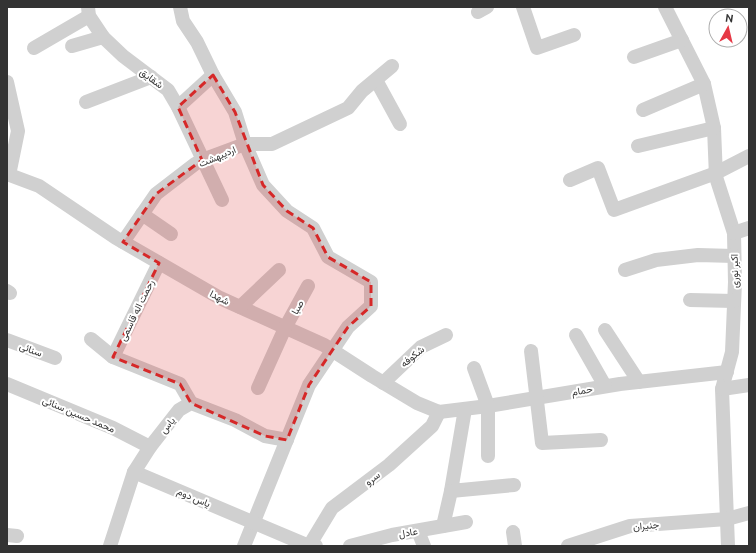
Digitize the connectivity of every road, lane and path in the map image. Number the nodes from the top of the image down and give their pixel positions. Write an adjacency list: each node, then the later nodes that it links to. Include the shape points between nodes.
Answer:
1 (180, 7): 12 (street, via 183,21)
2 (523, 7): 5 (street, via 537,48)
3 (665, 7): 7 (street, اکبر نوری)
4 (88, 11): 6 (street, شقایق); 9 (street)
5 (574, 35)
6 (103, 37): 8 (street); 13 (street, شقایق, via 122,56)
7 (682, 40): 10 (street); 16 (street, اکبر نوری)
8 (72, 46)
9 (34, 48)
10 (634, 57)
11 (392, 66): 14 (street, اردیبهشت)
12 (213, 74): 18 (street); 22 (street, via 235,112)
13 (151, 77): 17 (street); 18 (street, شقایق, via 168,90)
14 (376, 80): 20 (street); 22 (street, اردیبهشت, via 362,91 348,108 272,144)
15 (7, 82): 27 (street, via 18,131)
16 (704, 84): 19 (street); 21 (street, اکبر نوری)
17 (86, 102)
18 (178, 107): 25 (street, شقایق)
19 (643, 110)
20 (400, 124)
21 (714, 128): 23 (street); 26 (street, اکبر نوری)
22 (245, 144): 25 (street, اردیبهشت); 49 (street, via 263,185 287,210 312,228 328,257 371,282 371,306 348,327)
23 (638, 146)
24 (749, 156): 26 (street)
25 (202, 160): 29 (street, شقایق); 30 (street, اردیبهشت, via 156,194)
26 (716, 173): 28 (street, via 614,210 598,168); 32 (street, اکبر نوری)
27 (8, 175): 34 (street, شهدا, via 39,186)
28 (570, 180)
29 (222, 200)
30 (142, 214): 33 (street); 34 (street, اردیبهشت)
31 (749, 228): 32 (street)
32 (734, 233): 35 (street, اکبر نوری)
33 (171, 234)
34 (123, 242): 36 (street, شهدا)
35 (734, 256): 38 (street, via 698,255 656,260); 41 (street, اکبر نوری)
36 (159, 263): 42 (street, شهدا); 51 (street, رحمت اله قاسمی)
37 (278, 270): 42 (street)
38 (625, 270)
39 (308, 286): 43 (street, صبا)
40 (690, 300): 41 (street)
41 (734, 301): 54 (street, اکبر نوری, via 732,352)
42 (240, 307): 43 (street, شهدا)
43 (285, 328): 49 (street, شهدا); 60 (street, صبا)
44 (605, 330): 55 (street)
45 (446, 335): 56 (street, شکوفه, via 421,347)
46 (576, 335): 59 (street)
47 (91, 339): 51 (street)
48 (7, 340): 52 (street, سنائی)
49 (332, 350): 56 (street, شهدا); 67 (street, via 309,385)
50 (531, 351): 62 (street)
51 (113, 357): 63 (street, via 180,384)
52 (55, 358)
53 (474, 368): 64 (street)
54 (727, 372): 55 (street, حمام); 61 (street, اکبر نوری)
55 (639, 382): 59 (street, حمام)
56 (384, 383): 66 (street, شهدا, via 417,403)
57 (7, 384): 69 (street, محمد حسین سنائی, via 113,428)
58 (749, 385): 61 (street)
59 (605, 386): 62 (street, حمام)
60 (258, 388)
61 (722, 389): 75 (street, اکبر نوری)
62 (537, 398): 64 (street, حمام); 68 (street, via 542,443)
63 (191, 403): 67 (street, via 235,420 265,436); 69 (street, یاس, via 179,410)
64 (488, 406): 65 (street, حمام); 70 (street)
65 (465, 409): 66 (street, حمام); 73 (street)
66 (439, 412): 83 (street, سرو, via 432,426 389,465 332,508)
67 (287, 440): 76 (street)
68 (601, 440)
69 (150, 447): 71 (street, یاس)
70 (488, 456)
71 (134, 472): 76 (street, یاس دوم); 81 (street, یاس)
72 (514, 485): 73 (street)
73 (451, 491): 78 (street)
74 (749, 513): 75 (street, جنیران)
75 (727, 519): 88 (street, جنیران, via 630,526); 89 (street, اکبر نوری)
76 (254, 522): 82 (street); 83 (street, یاس دوم)
77 (466, 522): 78 (street, عادل)
78 (443, 526): 79 (street, عادل)
79 (418, 531): 85 (street, عادل); 86 (street)
80 (513, 532): 87 (street)
81 (110, 546)
82 (244, 546)
83 (309, 546): 84 (street)
84 (316, 546)
85 (350, 546)
86 (424, 546)
87 (515, 546)
88 (568, 546)
89 (728, 546)

